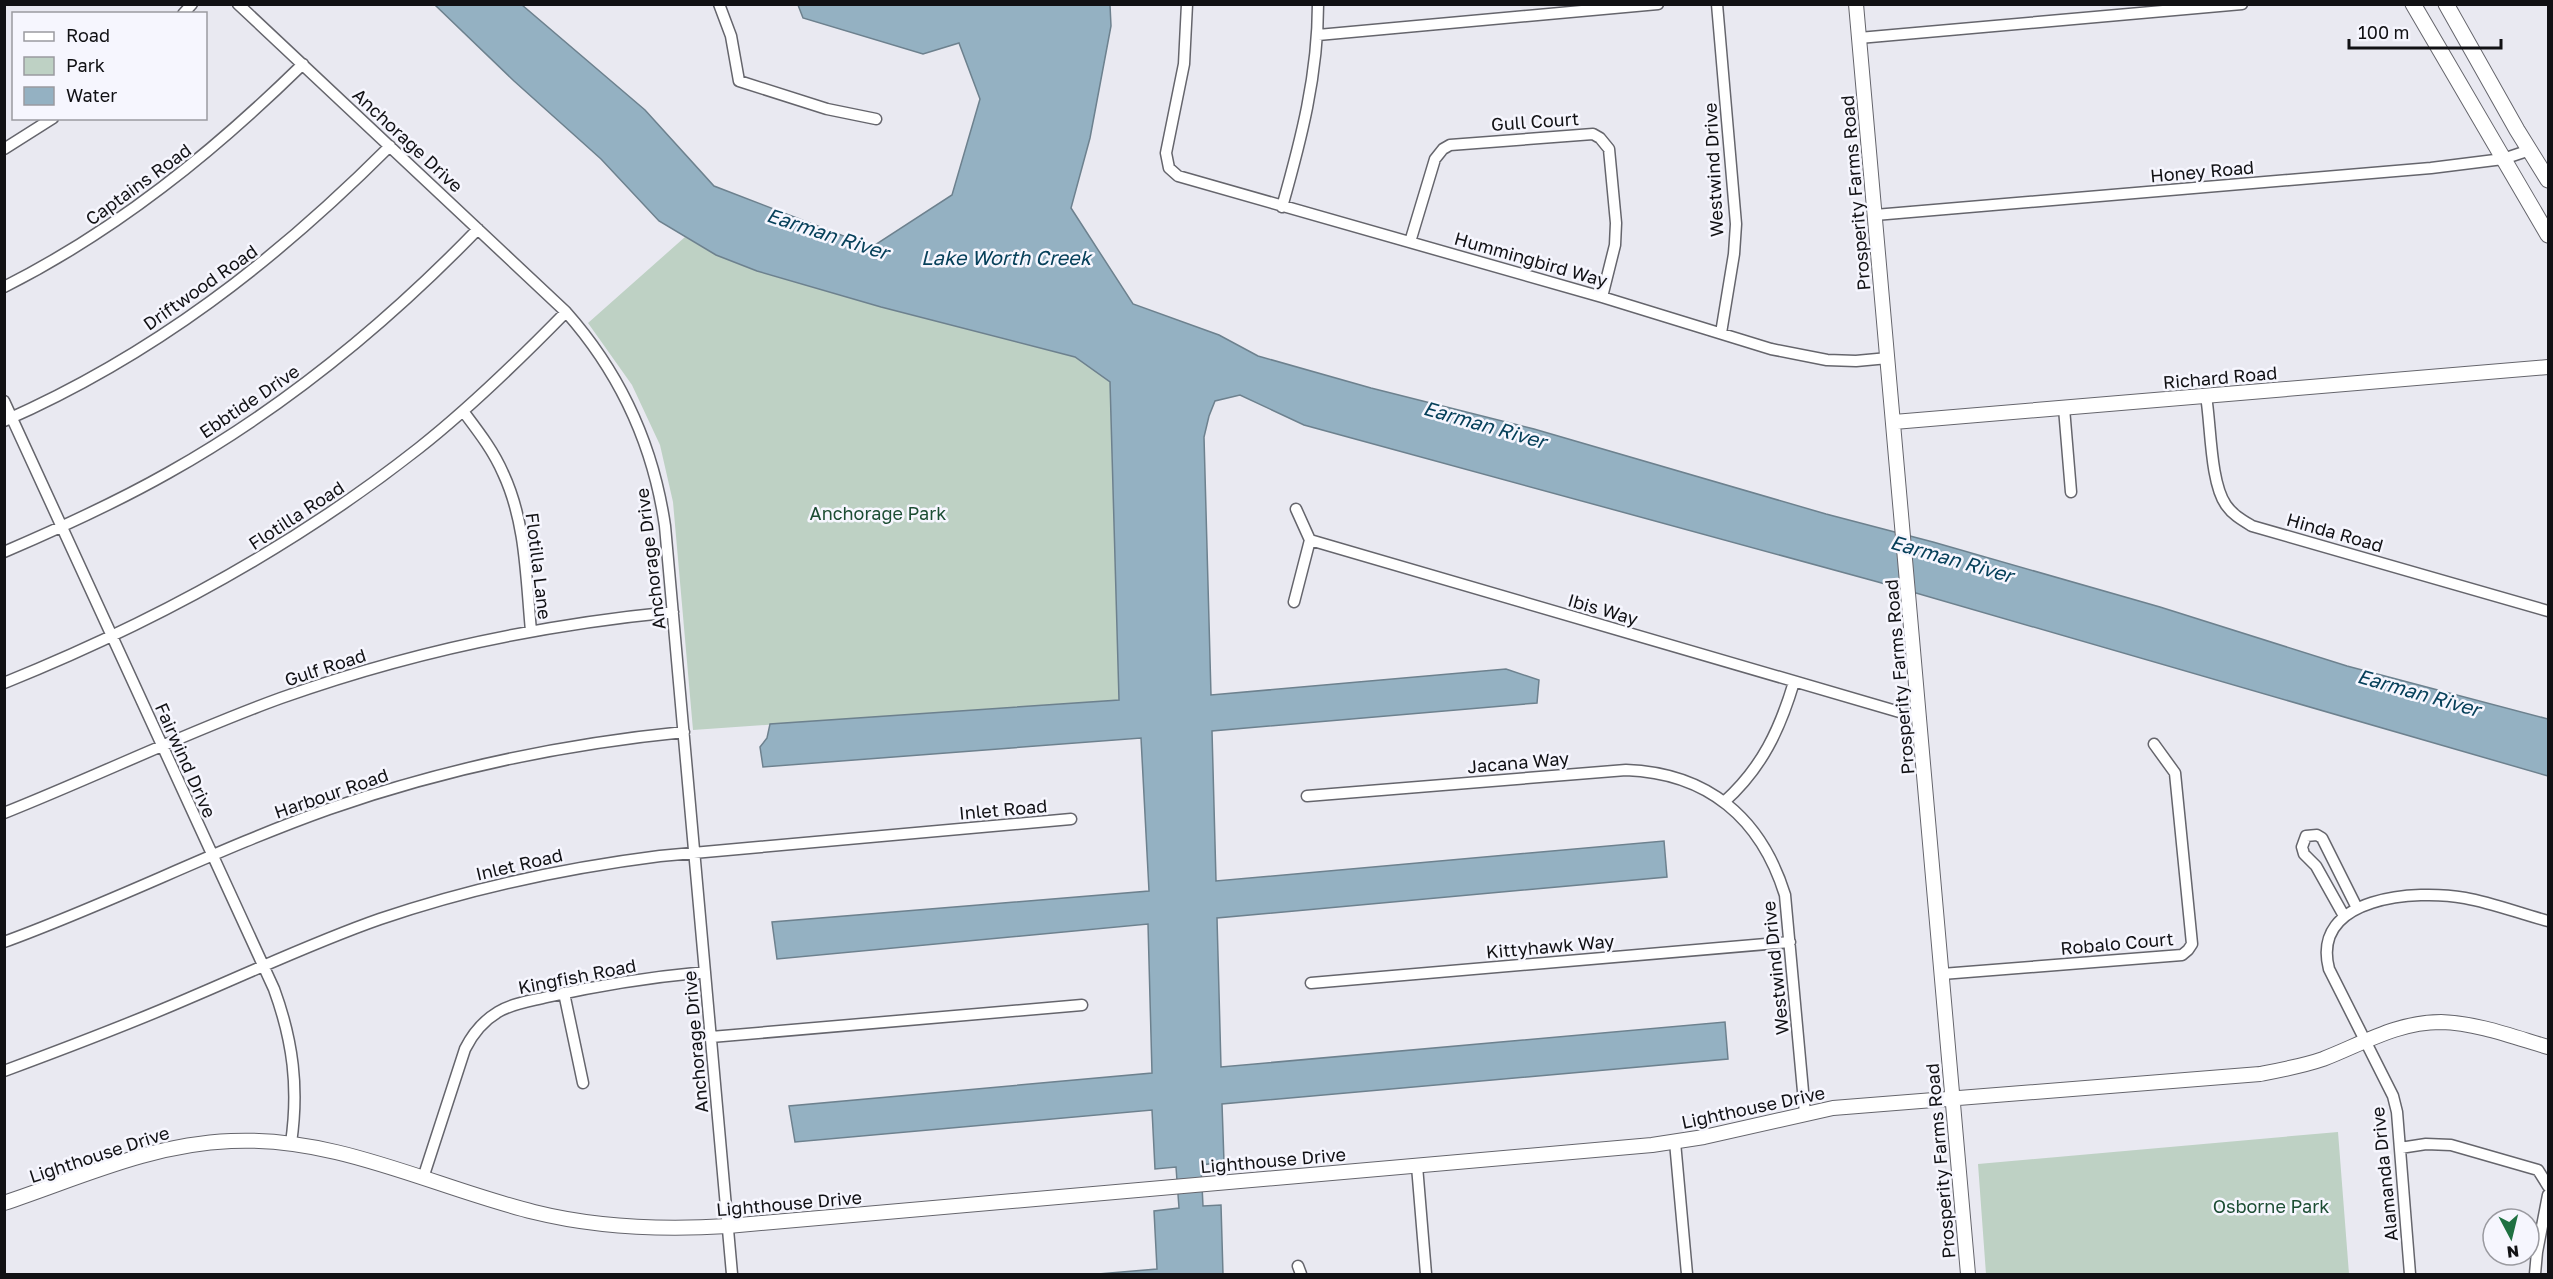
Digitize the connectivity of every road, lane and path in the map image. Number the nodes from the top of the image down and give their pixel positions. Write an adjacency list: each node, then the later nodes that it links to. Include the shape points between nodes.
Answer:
1 (238, 4): 13 (street, Anchorage Drive)
2 (719, 4): 14 (street, via 731,36 739,81 827,109)
3 (1187, 4): 21 (street, Hummingbird Way, via 1184,64 1166,153 1169,168 1184,179)
4 (1318, 4): 11 (street)
5 (1658, 4): 11 (street)
6 (1717, 4): 29 (street, Westwind Drive, via 1736,224)
7 (1856, 4): 12 (street, Prosperity Farms Road)
8 (2242, 4): 12 (street)
9 (2413, 4): 19 (main road)
10 (2446, 4): 18 (main road)
11 (1318, 35): 21 (street, via 1307,115)
12 (1859, 38): 22 (street, Prosperity Farms Road)
13 (303, 64): 16 (street, Anchorage Drive); 26 (street, Captains Road, via 256,111 178,177 95,236)
14 (876, 119)
15 (50, 120): 17 (street)
16 (390, 146): 23 (street, Anchorage Drive); 36 (street, Driftwood Road, via 302,231 218,298 117,363)
17 (4, 149)
18 (2530, 150): 19 (street, Honey Road); 20 (main road)
19 (2503, 159): 22 (street, Honey Road, via 2425,169); 24 (main road)
20 (2548, 180)
21 (1282, 207): 25 (street, Hummingbird Way)
22 (1875, 215): 30 (street, Prosperity Farms Road)
23 (478, 229): 28 (street, Anchorage Drive); 40 (street, Ebbtide Drive, via 407,300 264,413 168,473)
24 (2548, 235)
25 (1410, 242): 27 (street, Hummingbird Way); 27 (street, Gull Court, via 1435,159 1449,145 1593,134 1609,149 1616,223 1613,256)
26 (4, 287)
27 (1602, 297): 29 (street, Hummingbird Way)
28 (566, 312): 35 (street, Flotilla Road); 45 (street, Anchorage Drive, via 620,385 645,439 661,496)
29 (1720, 333): 30 (street, Hummingbird Way, via 1827,360)
30 (1888, 358): 37 (street, Prosperity Farms Road)
31 (2548, 367): 32 (street, Richard Road)
32 (2206, 396): 34 (street, Richard Road); 44 (street, Hinda Road, via 2217,487 2235,515 2252,526)
33 (4, 401): 36 (street, Fairwind Drive)
34 (2064, 408): 37 (street, Richard Road); 38 (street)
35 (462, 411): 46 (street, Flotilla Lane, via 495,457 513,497 523,548); 47 (street, Flotilla Road, via 320,521 220,582)
36 (8, 419): 40 (street, Fairwind Drive)
37 (1894, 422): 50 (street, Prosperity Farms Road)
38 (2071, 492)
39 (1296, 509): 41 (street)
40 (62, 527): 42 (street, Ebbtide Drive); 47 (street, Fairwind Drive)
41 (1310, 540): 43 (street); 48 (street, Ibis Way)
42 (4, 552)
43 (1294, 602)
44 (2548, 610)
45 (673, 612): 46 (street, Gulf Road); 51 (street, Anchorage Drive)
46 (531, 631): 53 (street, Gulf Road, via 345,677 270,702)
47 (112, 637): 49 (street, Flotilla Road); 53 (street, Fairwind Drive)
48 (1794, 682): 50 (street, Ibis Way); 55 (street, via 1785,714 1764,757)
49 (4, 683)
50 (1920, 718): 67 (street, Prosperity Farms Road)
51 (684, 732): 58 (street, Anchorage Drive); 59 (street, Harbour Road, via 568,747 447,773 328,810)
52 (2154, 744): 67 (street, Robalo Court, via 2175,773 2192,944 2188,950 2182,955)
53 (162, 747): 56 (street, Gulf Road); 59 (street, Fairwind Drive)
54 (1307, 796): 55 (street, Jacana Way, via 1626,770 1679,778)
55 (1724, 802): 64 (street, Westwind Drive, via 1753,830 1770,854 1785,895)
56 (4, 813)
57 (1071, 819): 58 (street, Inlet Road)
58 (695, 852): 65 (street, Inlet Road, via 604,863 484,888 381,919); 66 (street, Anchorage Drive)
59 (212, 857): 63 (street, Harbour Road); 65 (street, Fairwind Drive)
60 (2357, 908): 61 (street); 61 (street, via 2322,838 2307,836 2302,847 2304,854 2316,866); 62 (street, via 2401,897 2450,896)
61 (2344, 916): 72 (street, Alamanda Drive, via 2329,937 2327,961)
62 (2548, 921)
63 (4, 942)
64 (1790, 942): 68 (street, Kittyhawk Way); 77 (street, Westwind Drive)
65 (262, 966): 74 (street, Inlet Road, via 106,1033); 79 (street, Fairwind Drive, via 291,1042 296,1097)
66 (705, 972): 69 (street, Kingfish Road); 71 (street, Anchorage Drive)
67 (1942, 974): 76 (street, Prosperity Farms Road)
68 (1311, 983)
69 (564, 993): 75 (street); 82 (street, Kingfish Road, via 507,1008 485,1021 474,1034 465,1049)
70 (1082, 1005): 71 (street)
71 (711, 1037): 86 (street, Anchorage Drive)
72 (2366, 1040): 73 (street, Lighthouse Drive, via 2397,1028 2440,1022 2476,1026); 76 (street, Lighthouse Drive, via 2319,1060 2260,1074); 80 (street, Alamanda Drive, via 2393,1096)
73 (2548, 1047)
74 (4, 1071)
75 (583, 1083)
76 (1953, 1099): 77 (street, Lighthouse Drive); 90 (street, Prosperity Farms Road)
77 (1805, 1113): 78 (street, Lighthouse Drive)
78 (1675, 1142): 81 (street, Lighthouse Drive); 89 (street)
79 (291, 1143): 82 (street, Lighthouse Drive, via 351,1155); 85 (street, Lighthouse Drive, via 231,1141 171,1148)
80 (2400, 1148): 83 (street, via 2451,1144 2538,1170); 91 (street, Alamanda Drive)
81 (1418, 1166): 86 (street, Lighthouse Drive); 88 (street)
82 (423, 1178): 86 (street, Lighthouse Drive, via 572,1220 647,1228)
83 (2548, 1186)
84 (2548, 1195): 92 (street)
85 (4, 1203)
86 (728, 1226): 87 (street, Anchorage Drive)
87 (732, 1275)
88 (1426, 1275)
89 (1687, 1275)
90 (1968, 1275)
91 (2410, 1275)
92 (2535, 1275)

